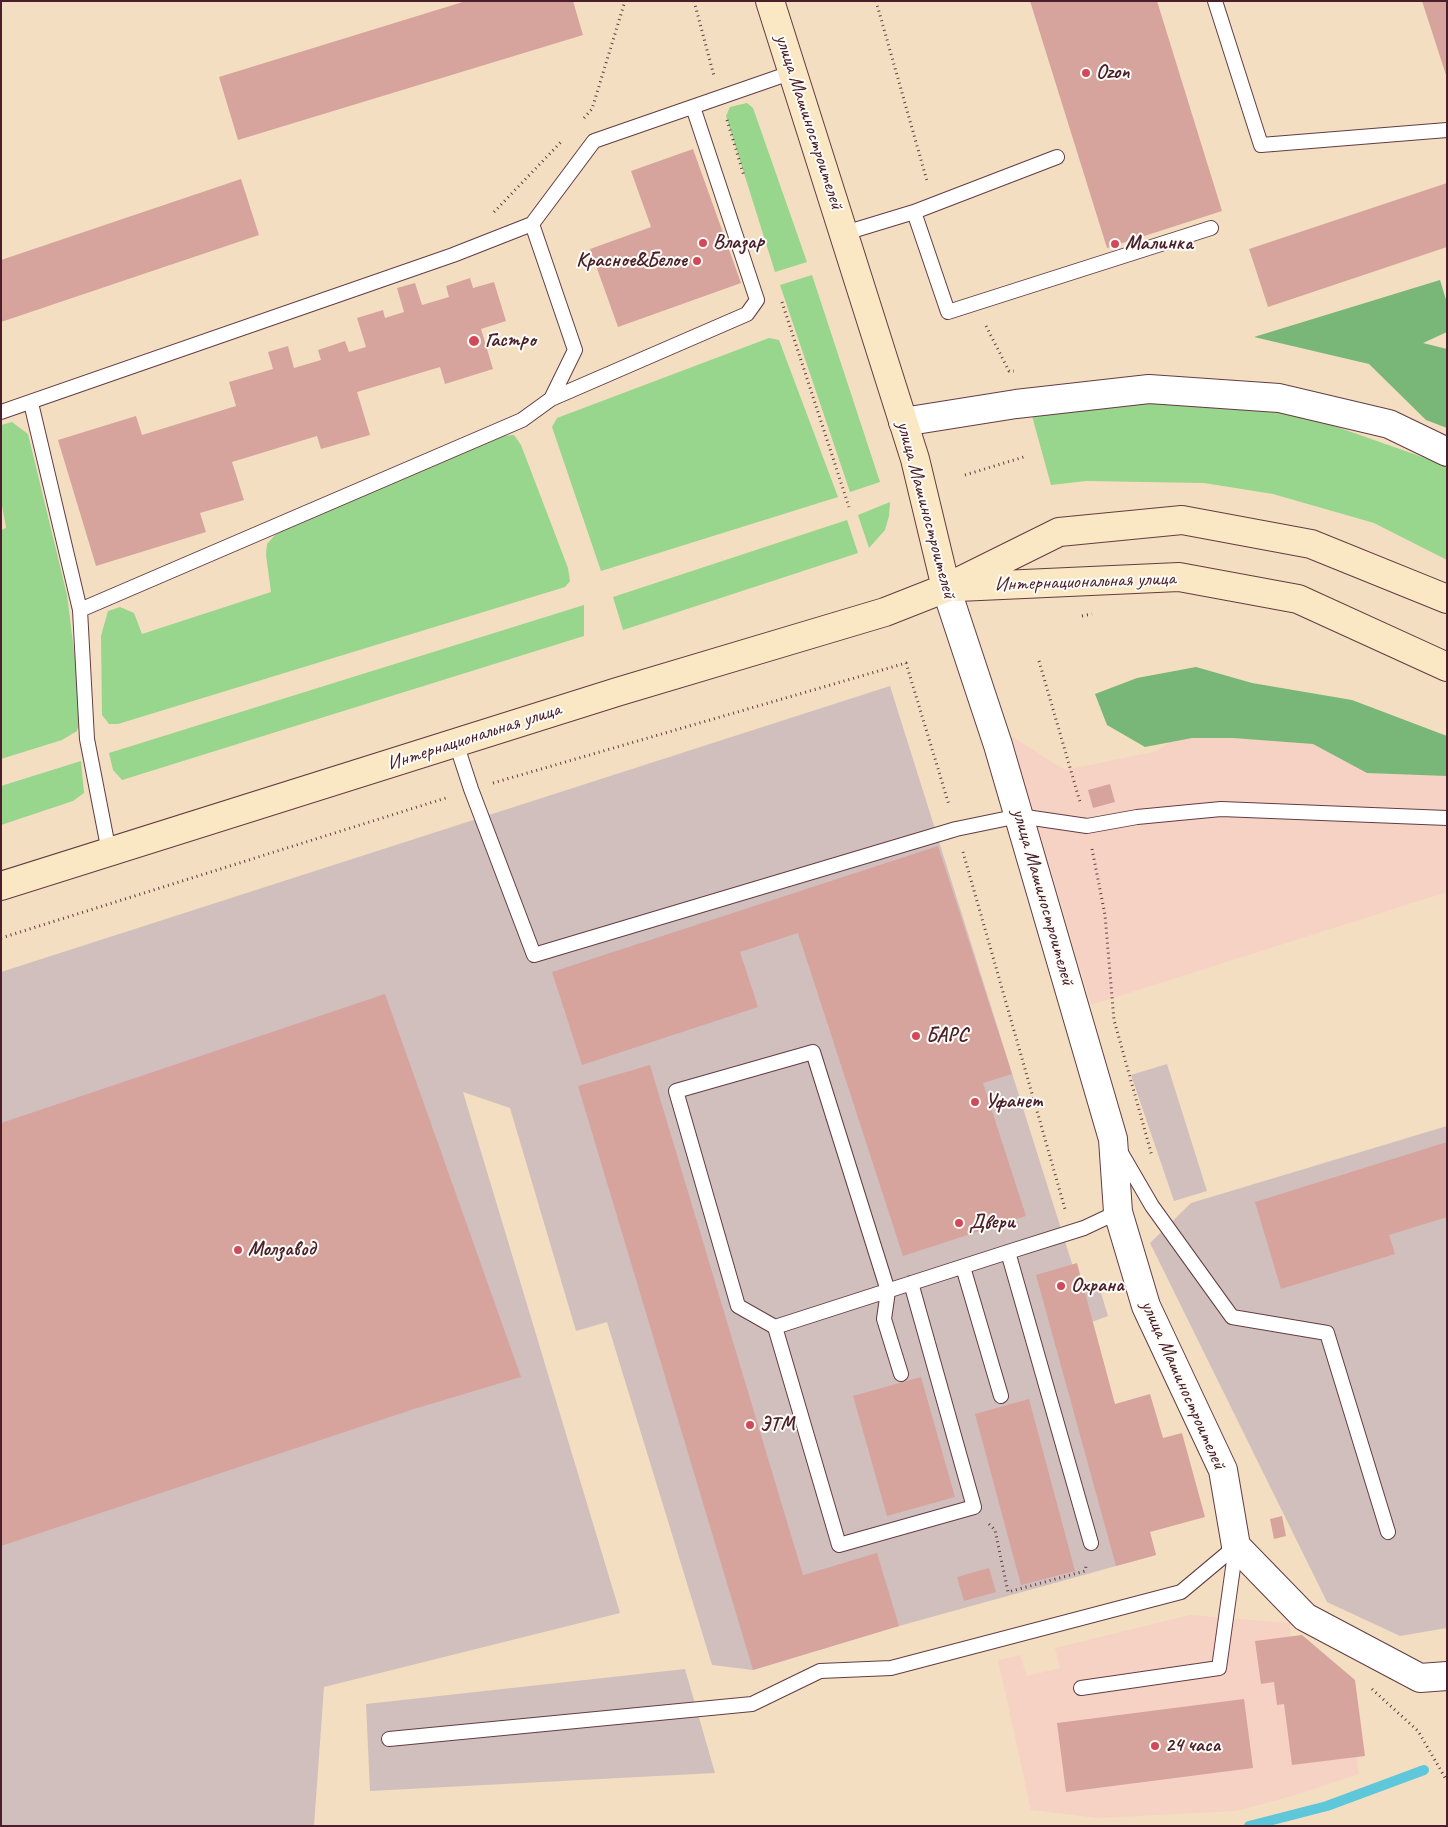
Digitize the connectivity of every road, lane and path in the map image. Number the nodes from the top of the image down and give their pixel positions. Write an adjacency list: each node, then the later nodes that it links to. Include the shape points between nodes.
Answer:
1 (625, 1): 8 (path, via 592,109)
2 (694, 1): 6 (path)
3 (770, 1): 5 (main road, улица Машиностроителей)
4 (1215, 1): 9 (lane, via 1261,145)
5 (793, 72): 6 (lane); 17 (main road, улица Машиностроителей)
6 (720, 97): 7 (lane); 12 (path)
7 (693, 107): 15 (lane, via 594,141); 19 (lane, via 757,300 747,314)
8 (579, 123)
9 (1447, 130)
10 (566, 137): 14 (path)
11 (1057, 157): 13 (lane)
12 (746, 183)
13 (914, 212): 16 (lane, via 948,312); 17 (lane)
14 (493, 213)
15 (532, 224): 19 (lane, via 575,350); 20 (lane, via 453,255)
16 (1211, 228)
17 (845, 233): 22 (main road, улица Машиностроителей)
18 (780, 296): 26 (path)
19 (551, 399): 29 (lane, via 522,420)
20 (31, 403): 21 (lane); 29 (lane)
21 (1, 412)
22 (903, 422): 23 (street, via 1016,404 1149,389 1279,398 1388,424); 27 (main road, улица Машиностроителей)
23 (1447, 452)
24 (1028, 456): 25 (path)
25 (966, 475)
26 (849, 507)
27 (946, 588): 28 (main road, Интернациональная улица, via 1059,532 1182,520 1311,544); 34 (main road, Интернациональная улица, via 1179,577 1298,599); 35 (main road, Интернациональная улица, via 885,612); 36 (street, улица Машиностроителей)
28 (1447, 599)
29 (80, 610): 40 (lane, via 87,739)
30 (1100, 612): 31 (path)
31 (1082, 616)
32 (1039, 661): 38 (path)
33 (906, 663): 39 (path)
34 (1447, 667)
35 (456, 743): 39 (lane, via 534,955); 40 (main road, Интернациональная улица)
36 (1019, 816): 38 (lane); 39 (lane); 42 (street, улица Машиностроителей)
37 (1447, 818): 38 (lane, via 1221,809 1137,817)
38 (1087, 826): 43 (path, via 1105,915 1114,1020)
39 (956, 829): 45 (path)
40 (109, 852): 41 (main road, Интернациональная улица)
41 (1, 886)
42 (1113, 1139): 44 (street, улица Машиностроителей); 54 (lane, via 1152,1206 1232,1317 1327,1333)
43 (1154, 1161)
44 (1118, 1212): 46 (lane, via 1094,1225); 56 (street, улица Машиностроителей, via 1146,1306 1224,1470)
45 (1066, 1213)
46 (1008, 1252): 47 (lane); 55 (lane)
47 (963, 1267): 48 (lane); 52 (lane)
48 (911, 1283): 49 (lane); 53 (lane)
49 (888, 1291): 50 (lane); 50 (lane, via 813,1052 676,1091 738,1306); 51 (lane, via 884,1319)
50 (775, 1327): 53 (lane, via 839,1545)
51 (901, 1374)
52 (1001, 1396)
53 (974, 1507): 55 (path, via 995,1530 1008,1592 1084,1571)
54 (1388, 1532)
55 (1091, 1543)
56 (1236, 1546): 57 (street, via 1305,1618 1420,1678); 58 (lane, via 1219,1668); 59 (lane, via 1181,1592 891,1668 820,1671 752,1704)
57 (1447, 1676)
58 (1081, 1688)
59 (389, 1738)

